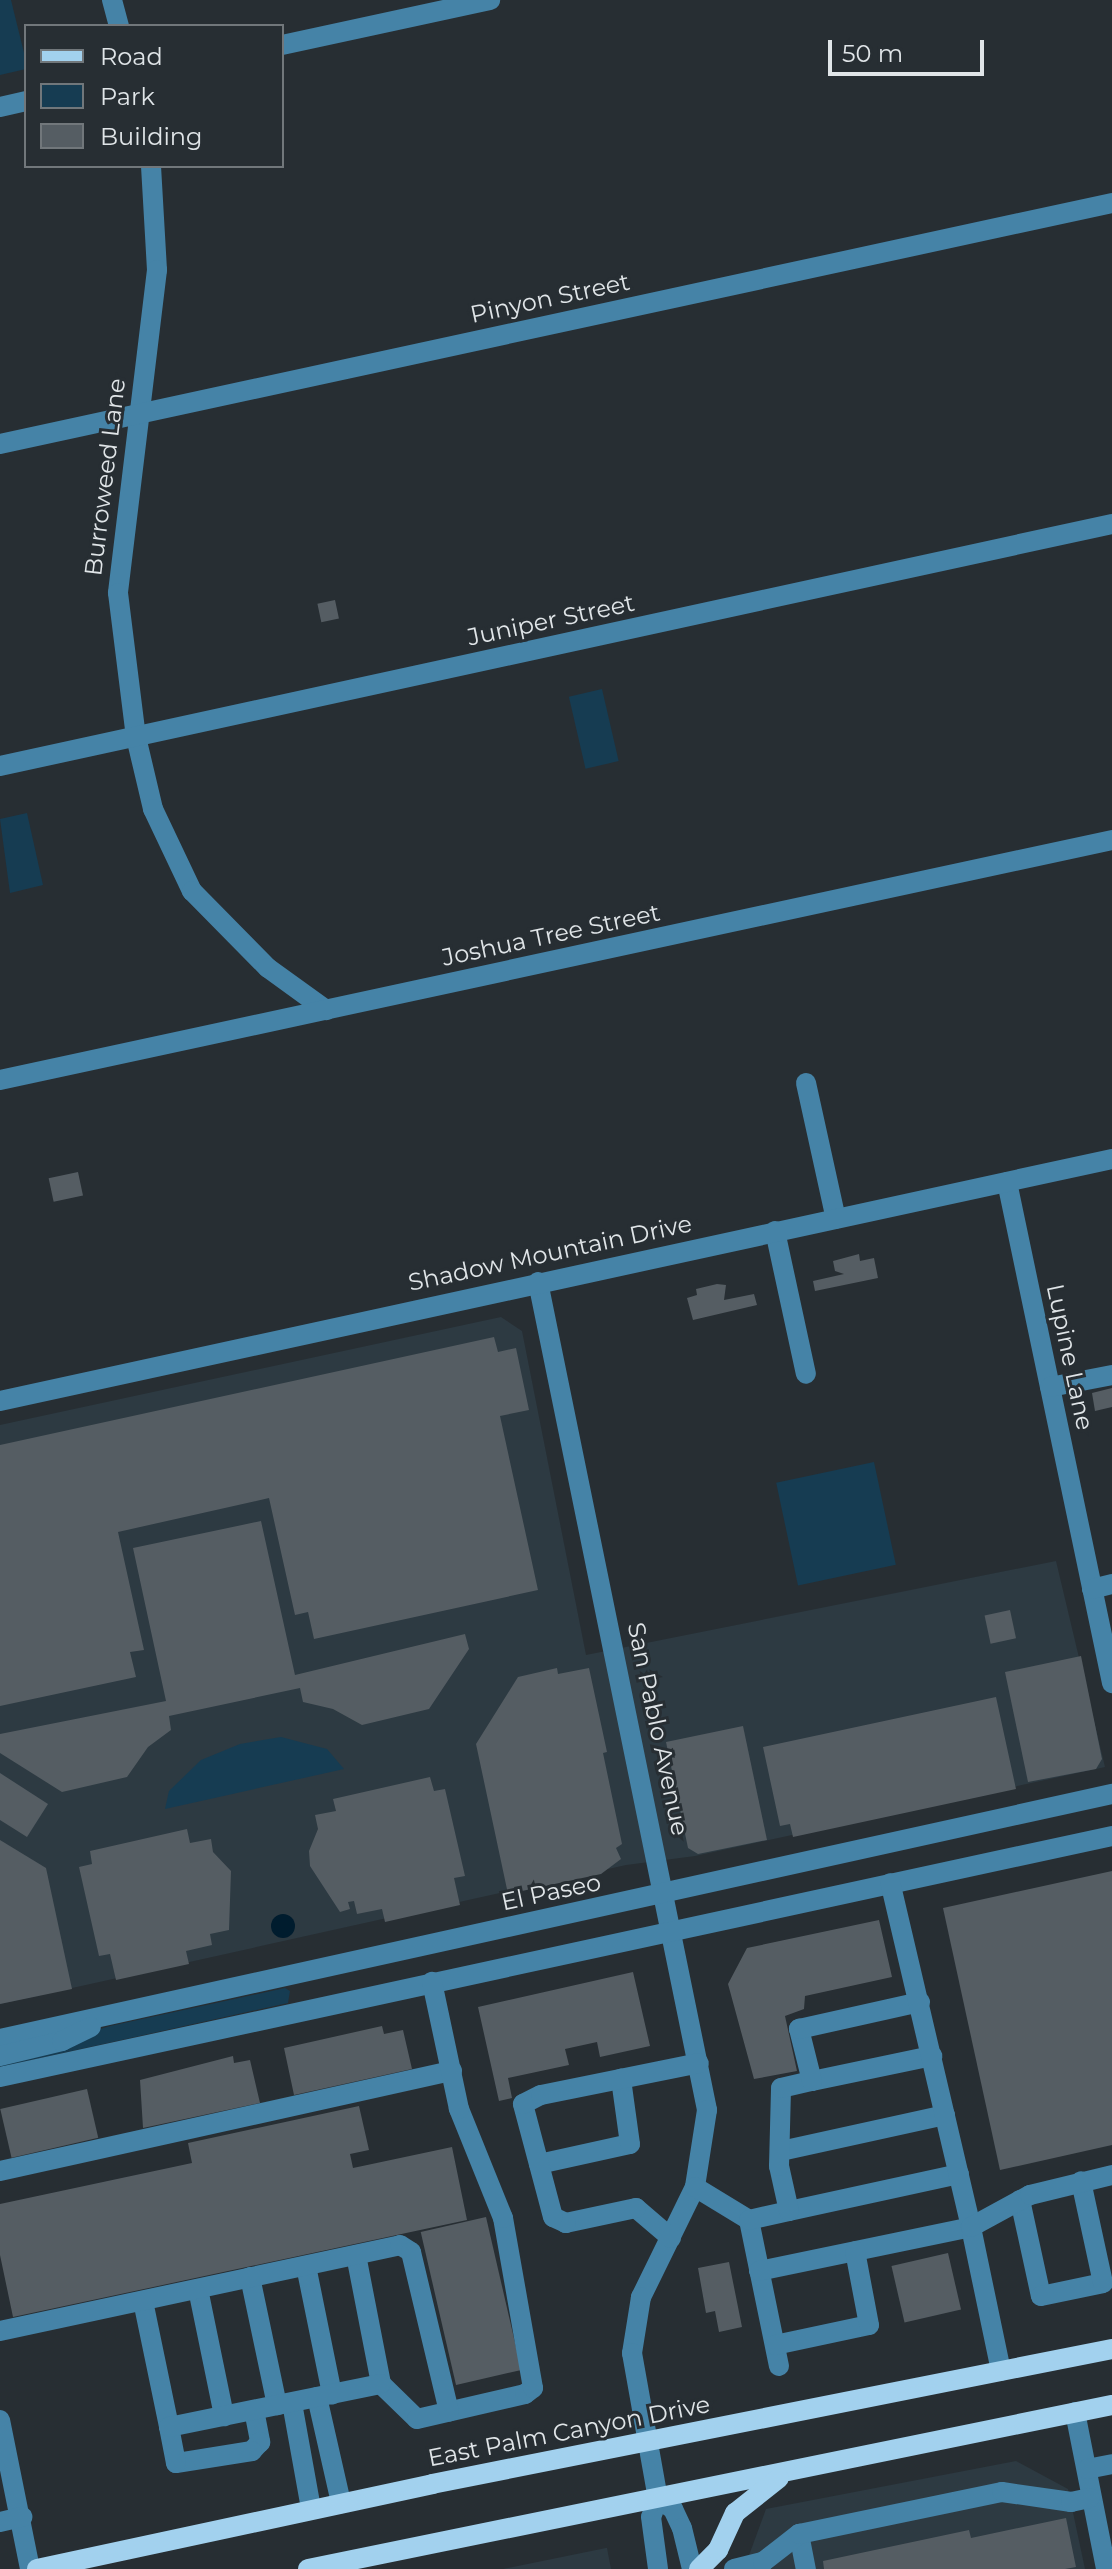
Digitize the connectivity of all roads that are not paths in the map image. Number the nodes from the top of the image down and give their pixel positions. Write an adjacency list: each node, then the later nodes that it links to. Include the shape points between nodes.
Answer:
1 (112, 0): 3 (street)
2 (490, 0): 4 (street)
3 (118, 24)
4 (284, 45)
5 (24, 101): 6 (street)
6 (0, 107)
7 (151, 168): 9 (street, Burroweed Lane, via 159,240)
8 (1112, 203): 9 (street, Pinyon Street)
9 (138, 413): 10 (street, Pinyon Street); 12 (street, Burroweed Lane, via 118,593)
10 (0, 444)
11 (1112, 524): 12 (street, Juniper Street)
12 (136, 737): 13 (street, Juniper Street); 15 (street, Burroweed Lane, via 153,809 192,891 268,968)
13 (0, 766)
14 (1112, 840): 15 (street, Joshua Tree Street)
15 (326, 1010): 16 (street, Joshua Tree Street)
16 (0, 1080)
17 (806, 1083): 20 (street)
18 (1112, 1159): 19 (street, Shadow Mountain Drive)
19 (1007, 1182): 20 (street, Shadow Mountain Drive); 25 (street, Lupine Lane)
20 (836, 1219): 21 (street, Shadow Mountain Drive)
21 (775, 1231): 22 (street, Shadow Mountain Drive); 23 (street)
22 (538, 1282): 26 (street, Shadow Mountain Drive); 33 (street, San Pablo Avenue)
23 (806, 1374)
24 (1112, 1375): 25 (street)
25 (1050, 1387): 27 (street, Lupine Lane)
26 (0, 1401)
27 (1102, 1586): 28 (street, Lupine Lane)
28 (1108, 1642): 29 (street, Lupine Lane)
29 (1112, 1683)
30 (1112, 1794): 33 (street, El Paseo)
31 (1112, 1836): 32 (street)
32 (890, 1883): 34 (street); 39 (street, via 901,1947)
33 (666, 1894): 34 (street, San Pablo Avenue); 35 (street, El Paseo)
34 (674, 1929): 37 (street); 45 (street, San Pablo Avenue)
35 (342, 1964): 36 (street, El Paseo); 38 (street, via 330,1985)
36 (290, 1975): 40 (street, via 306,1991); 41 (street, El Paseo)
37 (432, 1982): 38 (street); 46 (street)
38 (350, 2000): 40 (street)
39 (920, 2002): 44 (street); 49 (street, via 799,2029)
40 (301, 2011): 47 (street)
41 (118, 2013): 42 (street, El Paseo); 43 (street, via 62,2041)
42 (0, 2039)
43 (0, 2056)
44 (932, 2056): 49 (street); 50 (street)
45 (699, 2063): 48 (street); 57 (street, San Pablo Avenue, via 707,2110)
46 (452, 2071): 53 (street); 80 (street, via 459,2109 503,2218 533,2388)
47 (0, 2077)
48 (621, 2079): 52 (street, via 630,2144); 52 (street, via 541,2095 523,2104)
49 (812, 2081): 51 (street, via 781,2088)
50 (945, 2115): 51 (street); 54 (street)
51 (781, 2151): 59 (street)
52 (539, 2164): 62 (street, via 553,2217 566,2223 636,2208)
53 (0, 2171)
54 (959, 2174): 59 (street); 61 (street)
55 (1112, 2175): 56 (street)
56 (1081, 2181): 58 (street); 58 (street, via 1103,2283 1041,2296)
57 (695, 2187): 60 (street); 62 (street, San Pablo Avenue)
58 (1020, 2200): 61 (street)
59 (789, 2211): 60 (street)
60 (749, 2220): 66 (street)
61 (971, 2227): 63 (street); 74 (street)
62 (671, 2238): 85 (street, San Pablo Avenue, via 641,2297 632,2353)
63 (855, 2251): 66 (street); 71 (street, via 869,2325)
64 (356, 2255): 65 (street); 75 (street); 80 (street, via 400,2245 411,2252)
65 (306, 2266): 67 (street); 76 (street)
66 (759, 2271): 71 (street)
67 (250, 2277): 68 (street); 77 (street)
68 (198, 2289): 69 (street); 82 (street)
69 (143, 2301): 70 (street); 84 (street)
70 (0, 2331)
71 (775, 2345): 73 (street)
72 (1112, 2349): 74 (main road, East Palm Canyon Drive)
73 (779, 2366)
74 (1001, 2371): 85 (main road, East Palm Canyon Drive)
75 (381, 2384): 76 (street); 80 (street, via 417,2419)
76 (324, 2396): 77 (street); 91 (street)
77 (284, 2404): 79 (street); 92 (street)
78 (1112, 2405): 81 (main road)
79 (254, 2410): 82 (street); 84 (street, via 260,2442 252,2451 187,2465 176,2463)
80 (449, 2412)
81 (1075, 2412): 87 (street); 88 (main road)
82 (224, 2416): 84 (street)
83 (0, 2420): 93 (street)
84 (169, 2427)
85 (646, 2443): 90 (street, San Pablo Avenue); 91 (main road, East Palm Canyon Drive)
86 (1112, 2464): 87 (street)
87 (1087, 2469): 89 (street)
88 (784, 2474): 90 (main road); 102 (main road, via 735,2513 718,2550)
89 (1090, 2498): 95 (street, via 1071,2502 1002,2492); 105 (street)
90 (658, 2499): 99 (main road); 100 (street, San Pablo Avenue, via 651,2517); 101 (street, San Pablo Avenue, via 673,2509)
91 (341, 2503): 92 (main road, East Palm Canyon Drive)
92 (311, 2509): 98 (main road, East Palm Canyon Drive)
93 (22, 2517): 94 (street); 97 (street)
94 (0, 2522)
95 (799, 2534): 96 (street); 104 (street)
96 (763, 2565): 103 (street)
97 (30, 2569)
98 (37, 2569)
99 (308, 2569)
100 (658, 2569)
101 (692, 2569)
102 (699, 2569)
103 (734, 2569)
104 (806, 2569)
105 (1106, 2569)

